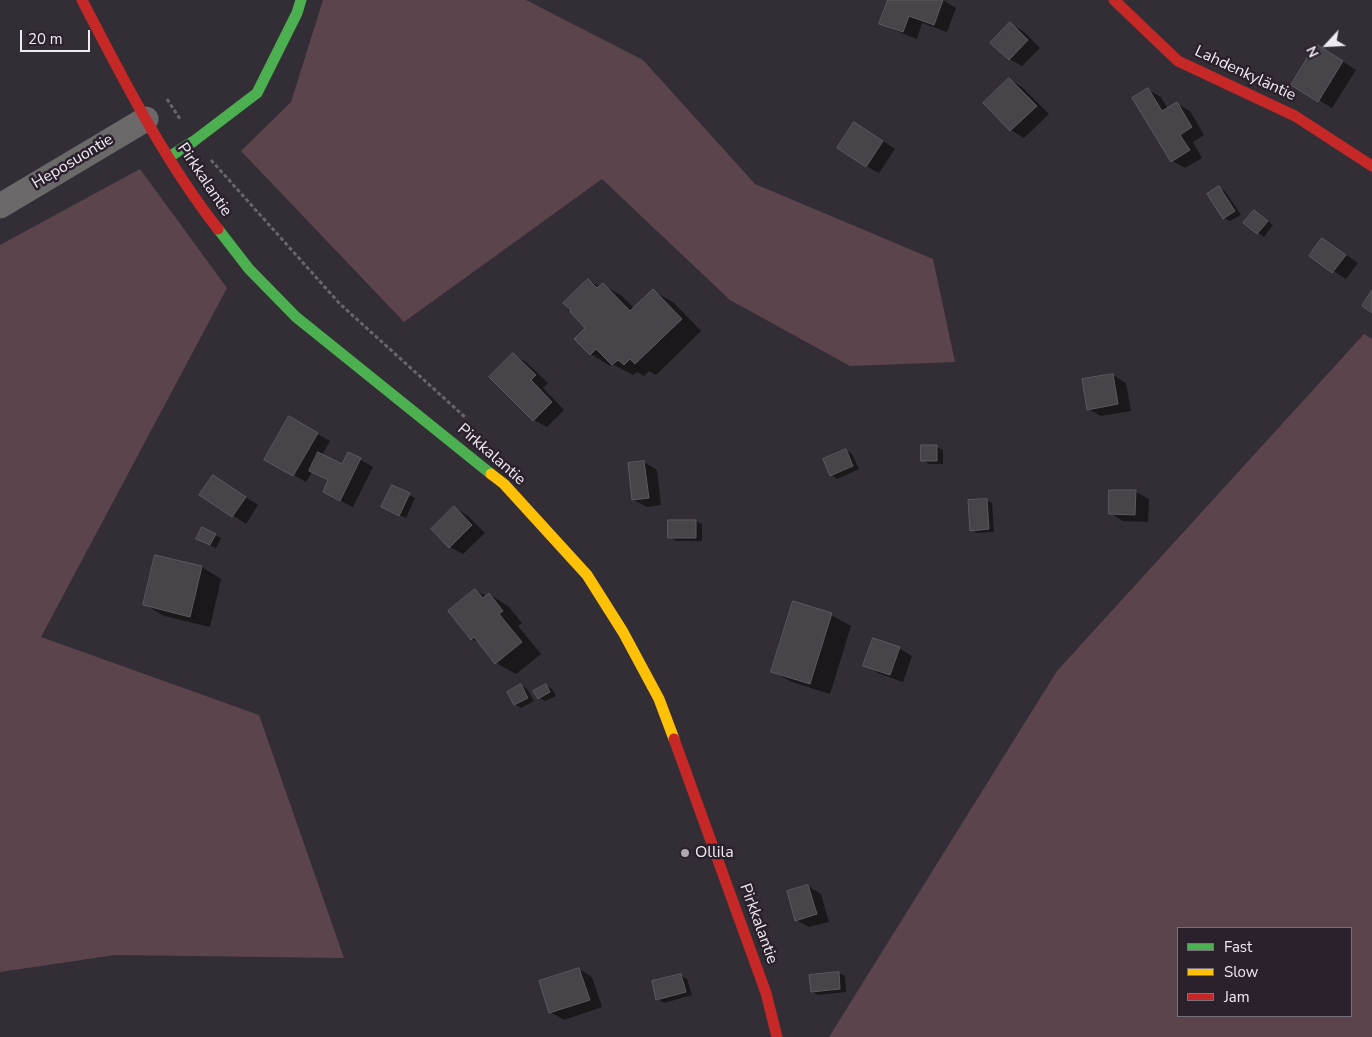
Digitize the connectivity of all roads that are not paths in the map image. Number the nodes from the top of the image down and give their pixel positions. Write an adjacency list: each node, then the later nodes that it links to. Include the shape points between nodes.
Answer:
1 (82, 0): 4 (street, Pirkkalantie)
2 (301, 0): 5 (street, via 257,93 194,142)
3 (1114, 0): 6 (street, Lahdenkyläntie, via 1178,61 1295,116)
4 (146, 119): 5 (street, Pirkkalantie); 7 (street, Heposuontie)
5 (169, 157): 8 (street, Pirkkalantie, via 203,210 249,270 296,318 504,484 587,575 624,632 659,699 762,984)
6 (1372, 166)
7 (0, 206)
8 (777, 1037)

